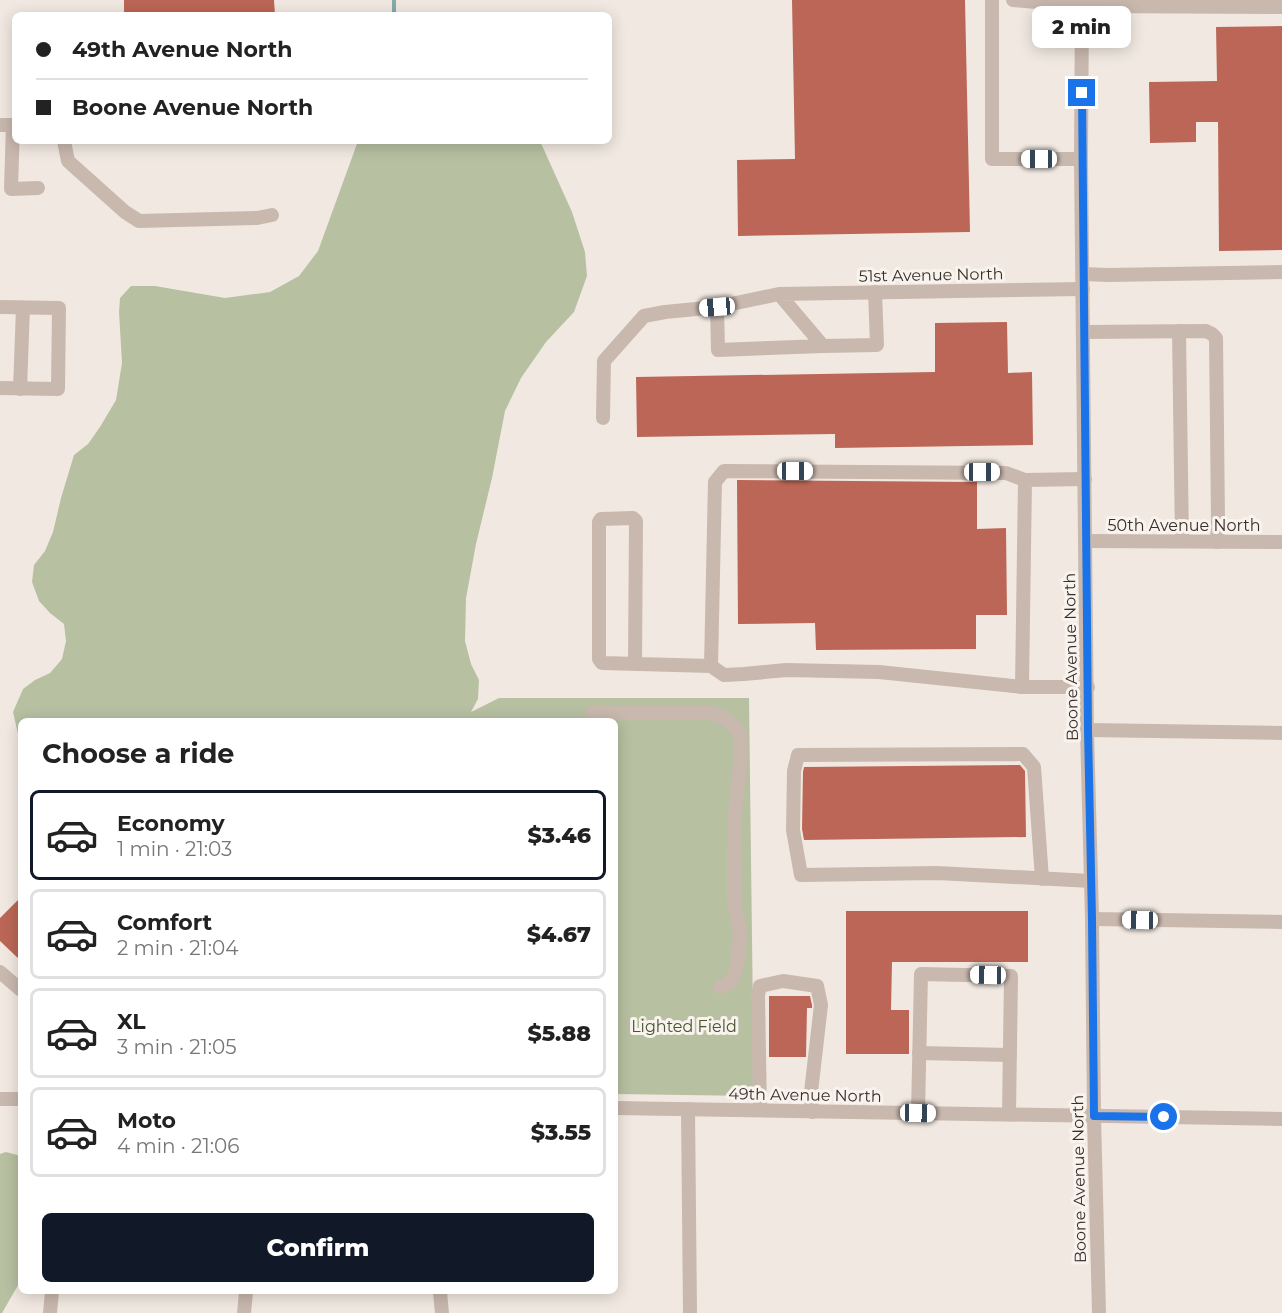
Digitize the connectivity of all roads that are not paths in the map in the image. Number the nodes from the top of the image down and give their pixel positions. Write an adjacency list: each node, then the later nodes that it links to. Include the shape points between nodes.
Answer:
1 (992, 0): 7 (street, via 992,159)
2 (1013, 0): 3 (street)
3 (1082, 3): 4 (street); 7 (street, Boone Avenue North)
4 (1282, 7)
5 (9, 125): 8 (street, via 11,189)
6 (65, 144): 9 (street, via 68,161 139,221)
7 (1081, 159): 11 (street, Boone Avenue North)
8 (39, 188)
9 (272, 215)
10 (1282, 272): 11 (street)
11 (1083, 274): 12 (street, Boone Avenue North)
12 (1083, 289): 13 (street, 51st Avenue North); 19 (street, Boone Avenue North)
13 (875, 292): 14 (street, 51st Avenue North); 20 (street, via 877,345)
14 (779, 294): 15 (street, 51st Avenue North); 20 (street)
15 (717, 307): 20 (street, via 718,350); 23 (street, 51st Avenue North, via 644,316 604,361)
16 (0, 308): 17 (street)
17 (23, 308): 22 (street); 22 (street, via 59,308 58,389)
18 (1179, 331): 19 (street); 27 (street); 28 (street, via 1206,331 1216,338)
19 (1083, 332): 24 (street, Boone Avenue North)
20 (823, 346)
21 (0, 388): 22 (street)
22 (20, 389)
23 (603, 418)
24 (1085, 479): 25 (street); 26 (street, Boone Avenue North)
25 (1025, 480): 31 (street, via 1006,473 724,471 715,482); 32 (street)
26 (1086, 541): 27 (street, 50th Avenue North); 33 (street, Boone Avenue North)
27 (1182, 541): 28 (street, 50th Avenue North)
28 (1217, 542): 29 (street, 50th Avenue North)
29 (1282, 542)
30 (635, 664): 30 (street, via 602,663 599,659 601,519 636,521); 31 (street)
31 (711, 666): 32 (street, via 724,675 786,670 879,672)
32 (1022, 687): 33 (street)
33 (1088, 687): 35 (street, Boone Avenue North)
34 (593, 713): 43 (street, via 712,713 727,720 740,733 734,900 740,933 737,968 731,983)
35 (1088, 730): 36 (street); 38 (street, Boone Avenue North)
36 (1282, 733)
37 (1042, 879): 37 (street, via 1034,767 1023,754 798,755 793,830 801,875 937,873); 38 (street)
38 (1091, 881): 39 (street, Boone Avenue North)
39 (1092, 919): 40 (street); 54 (street, Boone Avenue North)
40 (1282, 922)
41 (0, 972): 42 (street)
42 (18, 987)
43 (720, 987)
44 (919, 1053): 45 (street); 45 (street, via 921,974 1011,976); 52 (street)
45 (1010, 1055): 53 (street)
46 (0, 1099): 47 (street)
47 (18, 1099)
48 (618, 1108): 49 (street, 49th Avenue North)
49 (688, 1109): 50 (street, 49th Avenue North); 62 (street)
50 (760, 1110): 51 (street, 49th Avenue North); 51 (street, via 758,995 760,986 783,981 817,986 821,1005)
51 (812, 1112): 52 (street, 49th Avenue North)
52 (918, 1113): 53 (street, 49th Avenue North)
53 (1009, 1114): 54 (street, 49th Avenue North)
54 (1094, 1116): 55 (street, 49th Avenue North); 63 (street, Boone Avenue North)
55 (1282, 1119)
56 (52, 1294): 59 (street)
57 (246, 1294): 60 (street)
58 (440, 1294): 61 (street)
59 (50, 1313)
60 (244, 1313)
61 (442, 1313)
62 (690, 1313)
63 (1099, 1313)

